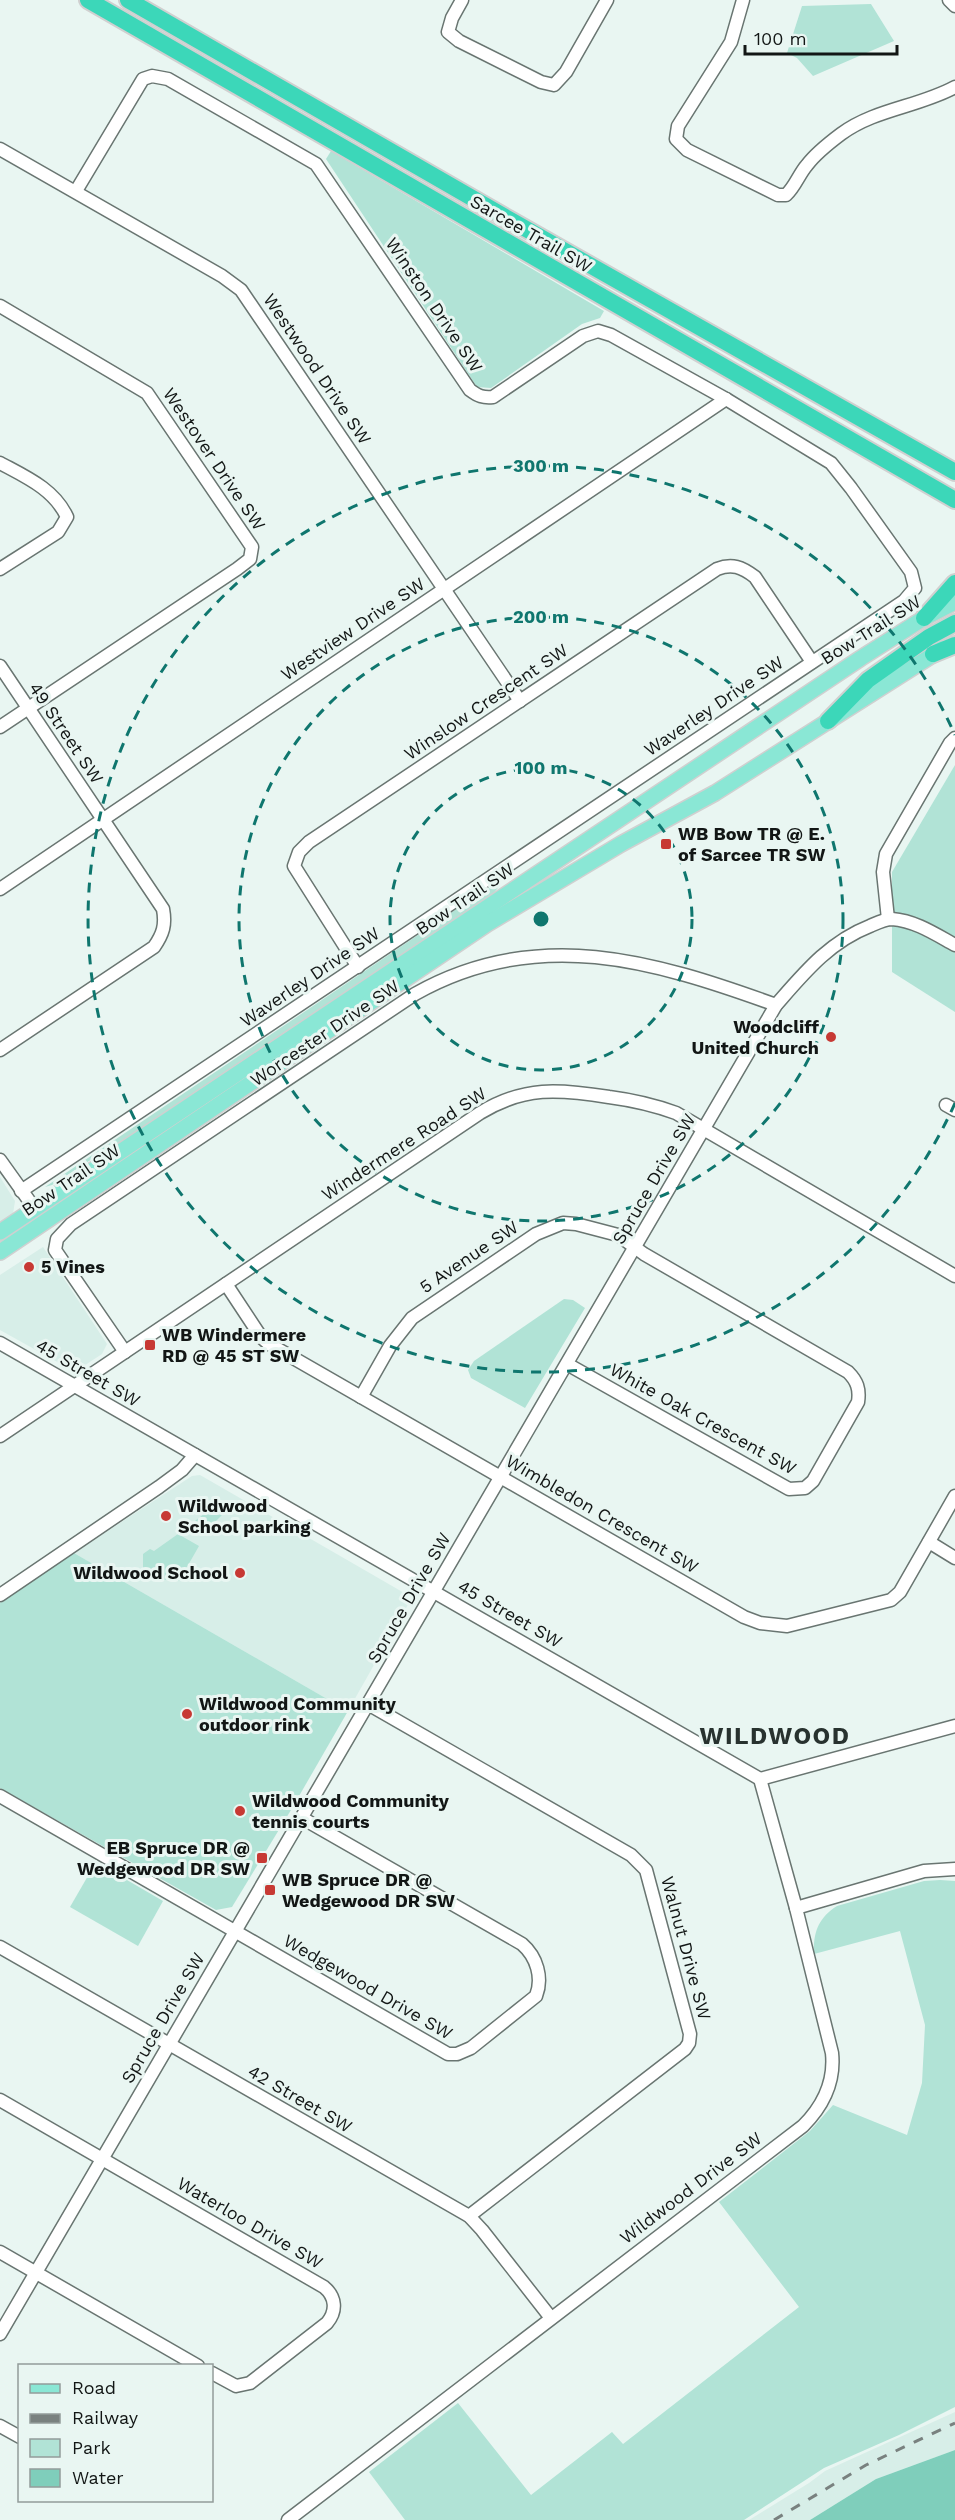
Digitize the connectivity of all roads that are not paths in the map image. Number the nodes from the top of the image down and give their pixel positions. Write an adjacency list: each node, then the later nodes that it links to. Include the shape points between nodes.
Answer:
1 (88, 0): 15 (highway, Sarcee Trail SW)
2 (128, 0): 14 (highway, Sarcee Trail SW)
3 (462, 0): 4 (street, via 448,32 459,41 554,85 566,72)
4 (607, 0)
5 (743, 0): 8 (street, via 731,42 678,126 676,138 687,150 778,195 786,195 823,149 859,123 888,110 919,104)
6 (949, 0): 7 (street)
7 (955, 6)
8 (955, 87)
9 (0, 149): 10 (street, Westwood Drive SW)
10 (76, 192): 12 (street, Winston Drive SW, via 136,88 143,79 160,76 316,164 476,395 493,397 583,336 598,331); 19 (street, Westwood Drive SW, via 241,290)
11 (0, 306): 29 (street, Westover Drive SW, via 147,393 252,547 249,559 237,569)
12 (726, 399): 18 (street, Winston Drive SW, via 831,463 911,572); 19 (street, Westview Drive SW)
13 (0, 463): 16 (street, via 46,489 60,502 67,517 58,532)
14 (955, 472)
15 (953, 501)
16 (0, 569)
17 (955, 583): 21 (highway)
18 (915, 588): 26 (street, Waverley Drive SW, via 904,601)
19 (446, 589): 28 (street, Westwood Drive SW); 33 (street, Westview Drive SW)
20 (955, 602): 21 (main road, Bow Trail SW)
21 (924, 618): 34 (main road, Bow Trail SW)
22 (955, 623): 30 (highway, via 868,680)
23 (955, 640): 25 (main road, Bow Trail SW)
24 (955, 645): 25 (highway)
25 (933, 654): 30 (main road, Bow Trail SW)
26 (812, 662): 28 (street, Winslow Crescent SW, via 754,577 729,564); 39 (street, Waverley Drive SW)
27 (0, 666): 29 (street, 49 Street SW)
28 (520, 701): 39 (street, Winslow Crescent SW, via 299,852 294,866 298,874)
29 (28, 708): 31 (street, Westover Drive SW); 33 (street, 49 Street SW)
30 (828, 721): 35 (main road, Bow Trail SW, via 715,793)
31 (0, 727)
32 (955, 738): 37 (street, via 886,855 883,872)
33 (103, 819): 36 (street, Westview Drive SW); 41 (street, 49 Street SW, via 163,909 161,936 154,947)
34 (614, 824): 35 (main road, via 611,837); 45 (main road, Bow Trail SW)
35 (621, 844): 48 (main road, Bow Trail SW, via 449,949)
36 (0, 889)
37 (888, 919): 38 (street, via 920,926); 40 (street, Spruce Drive SW, via 830,948)
38 (955, 945)
39 (358, 967): 44 (street, Waverley Drive SW)
40 (776, 1005): 42 (street, Spruce Drive SW); 52 (street, Worcester Drive SW, via 673,970 587,956 549,954 502,960 444,978 71,1224 57,1239 55,1250)
41 (0, 1050)
42 (704, 1129): 47 (street, Spruce Drive SW); 49 (street, Windermere Road SW); 50 (street, Windermere Road SW, via 676,1113 640,1102 560,1090 511,1098 480,1113)
43 (0, 1160): 44 (street)
44 (21, 1191): 45 (street)
45 (35, 1209): 46 (main road, Bow Trail SW)
46 (0, 1232)
47 (634, 1247): 53 (street, Spruce Drive SW); 53 (street, White Oak Crescent SW, via 848,1372 856,1380 858,1402 813,1480 805,1488 782,1487); 55 (street, 5 Avenue SW, via 618,1234 576,1224 563,1223 536,1234 412,1318 390,1346)
48 (0, 1252)
49 (955, 1276)
50 (226, 1284): 52 (street, Windermere Road SW); 55 (street, Wimbledon Crescent SW, via 261,1337)
51 (2, 1348): 54 (street, 45 Street SW)
52 (125, 1352): 54 (street, Windermere Road SW)
53 (567, 1364): 58 (street, Spruce Drive SW)
54 (75, 1386): 56 (street, Windermere Road SW); 57 (street, 45 Street SW)
55 (361, 1397): 58 (street, Wimbledon Crescent SW)
56 (0, 1436)
57 (195, 1455): 62 (street, 45 Street SW); 63 (street, via 159,1487)
58 (502, 1476): 60 (street, Wimbledon Crescent SW, via 760,1623 787,1626 891,1600 900,1592); 62 (street, Spruce Drive SW)
59 (955, 1496): 60 (street, Wimbledon Crescent SW)
60 (929, 1542): 61 (street)
61 (955, 1558)
62 (434, 1591): 64 (street, Spruce Drive SW); 66 (street, 45 Street SW)
63 (0, 1595)
64 (368, 1704): 68 (street, Spruce Drive SW); 76 (street, Walnut Drive SW, via 641,1863 690,2034 685,2049)
65 (955, 1726): 66 (street)
66 (760, 1779): 70 (street)
67 (0, 1797): 71 (street, Wedgewood Drive SW)
68 (302, 1818): 71 (street, Spruce Drive SW); 71 (street, Wedgewood Drive SW, via 522,1944 532,1954 538,1972 537,1996 471,2048 457,2055 447,2054)
69 (955, 1869): 70 (street, via 924,1871)
70 (796, 1908): 79 (street, Wildwood Drive SW, via 832,2053 828,2090 816,2113)
71 (235, 1932): 73 (street, Spruce Drive SW)
72 (0, 1947): 73 (street, 42 Street SW)
73 (168, 2044): 75 (street, Spruce Drive SW); 76 (street, 42 Street SW)
74 (0, 2100): 75 (street, Waterloo Drive SW)
75 (101, 2159): 78 (street, Spruce Drive SW); 82 (street, Waterloo Drive SW, via 324,2287 331,2295 334,2310 327,2323 250,2383 236,2386)
76 (469, 2216): 79 (street, 42 Street SW)
77 (0, 2252): 78 (street)
78 (35, 2272): 80 (street, Spruce Drive SW); 81 (street)
79 (551, 2318): 85 (street, Wildwood Drive SW)
80 (0, 2334)
81 (195, 2364)
82 (213, 2374)
83 (0, 2426): 84 (street)
84 (18, 2436)
85 (288, 2520)

